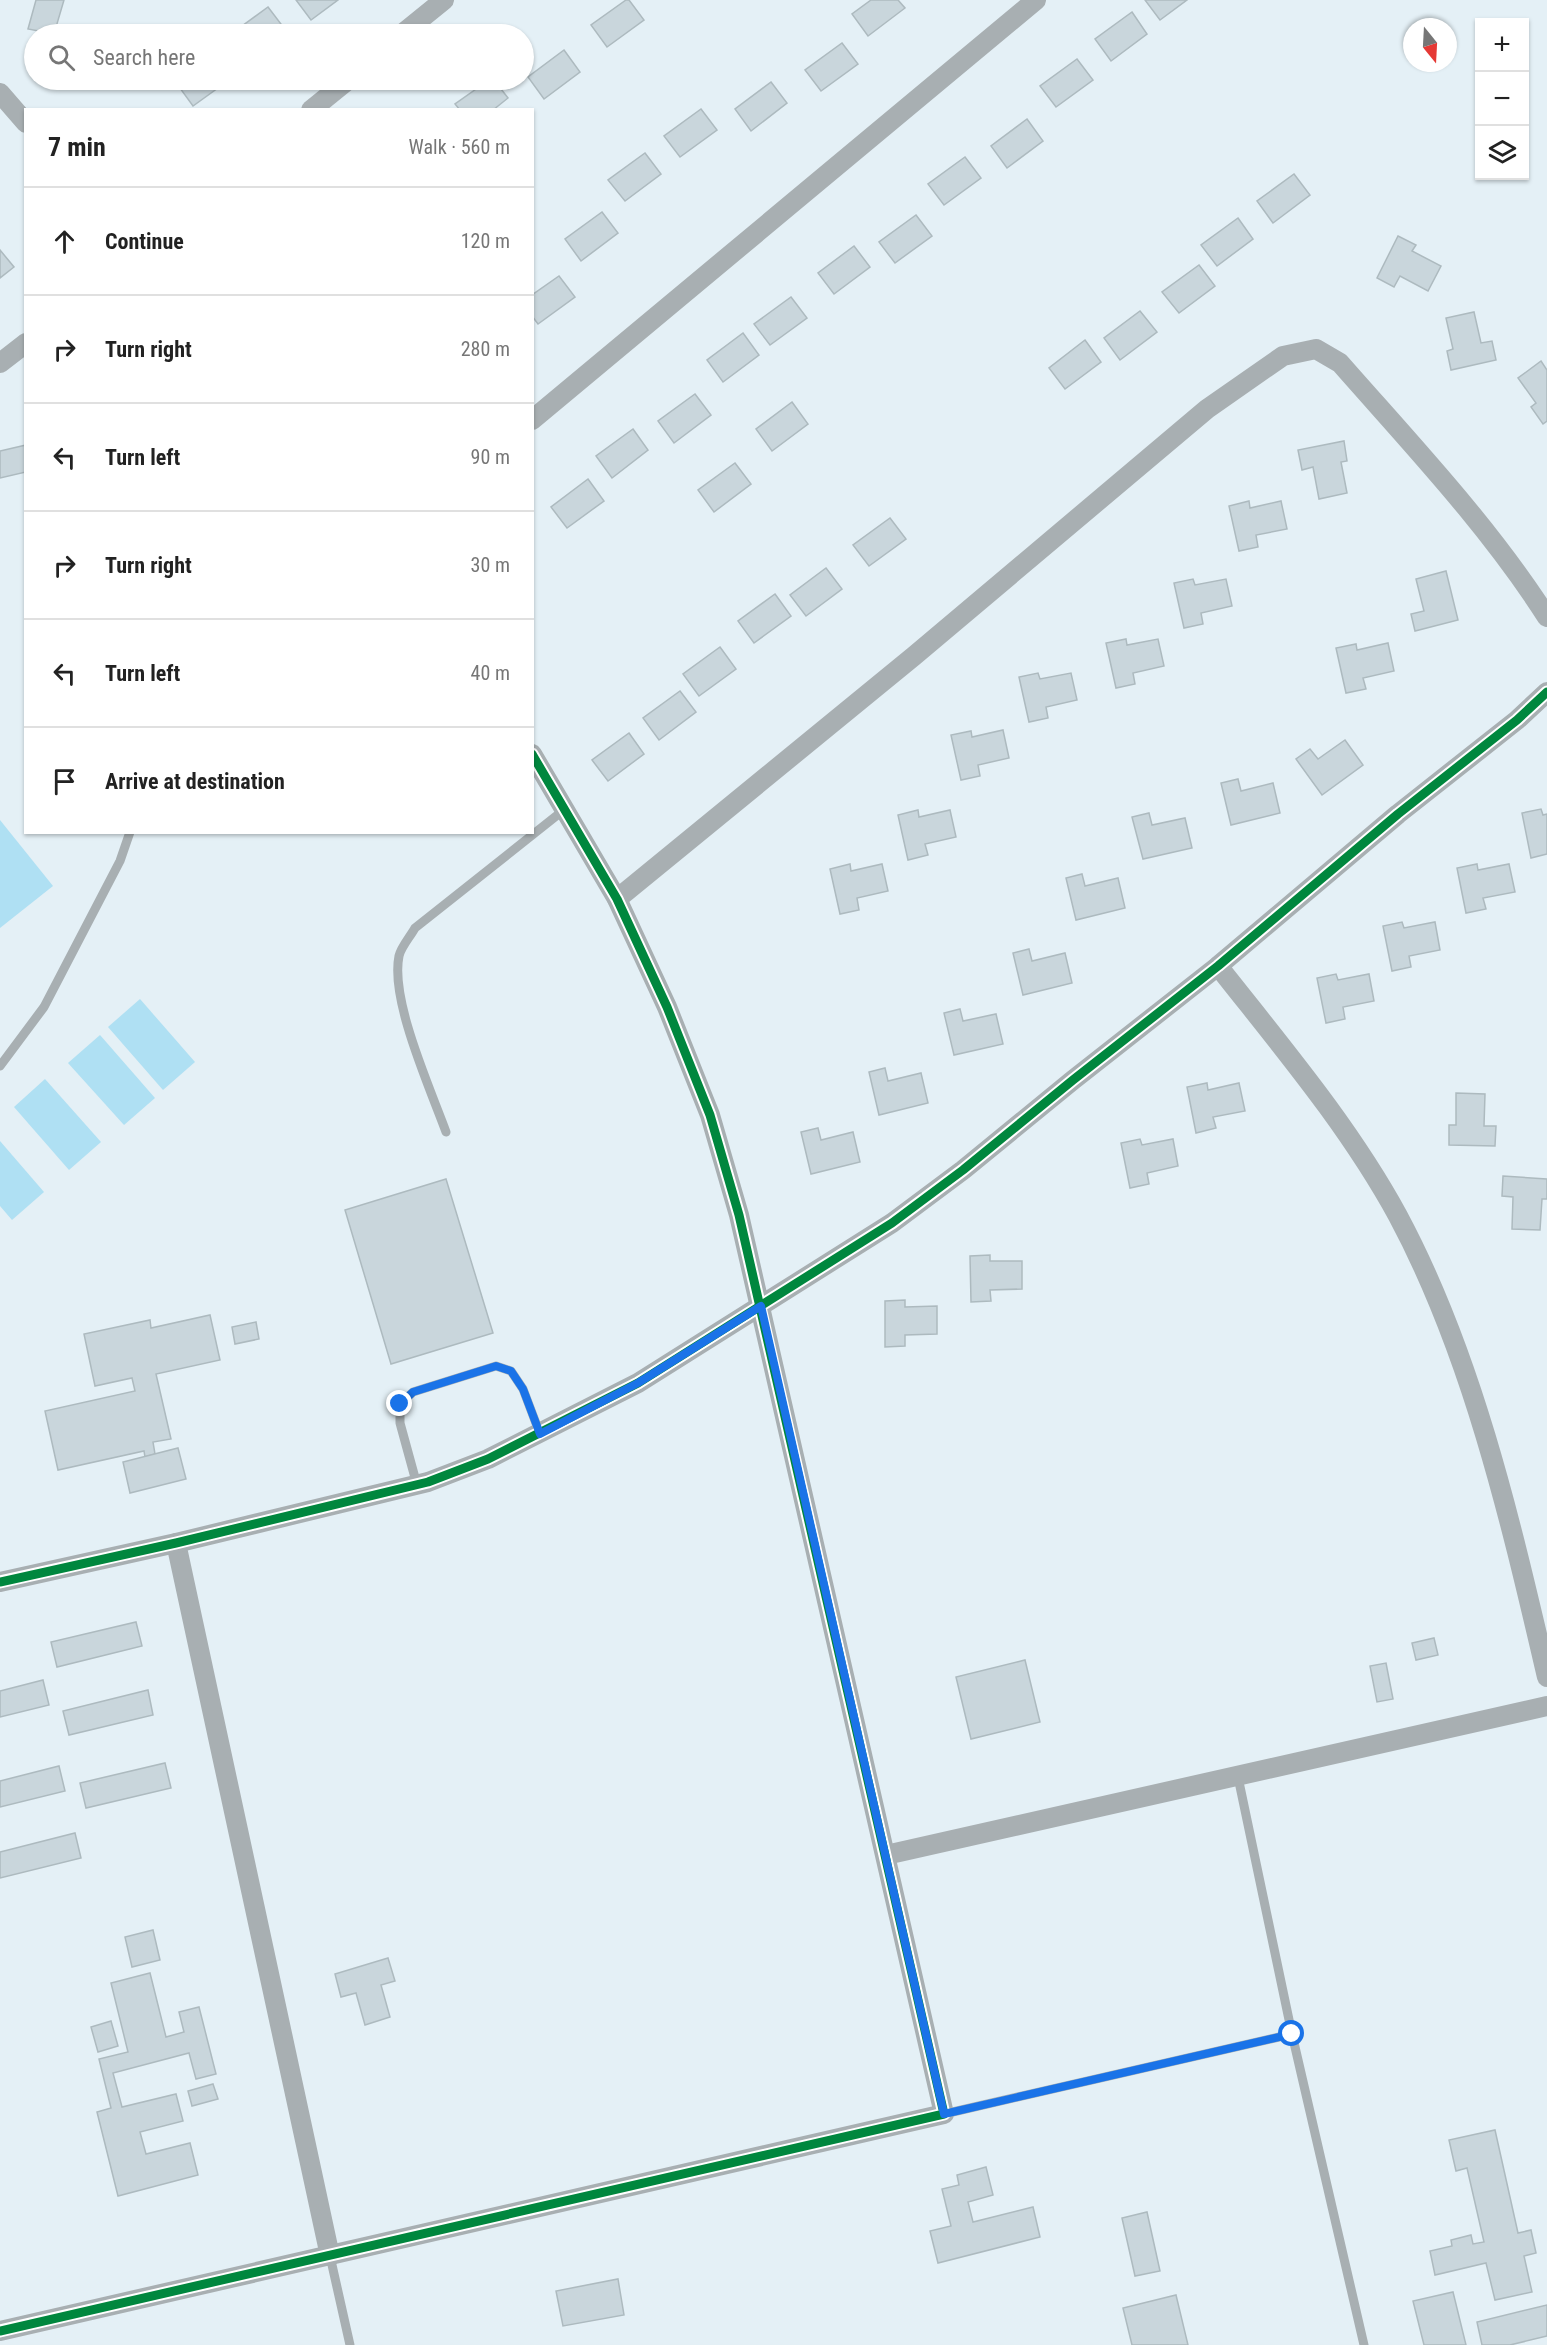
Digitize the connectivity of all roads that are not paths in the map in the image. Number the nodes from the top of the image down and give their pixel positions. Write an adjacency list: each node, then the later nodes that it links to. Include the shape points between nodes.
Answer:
1 (444, 0): 3 (street)
2 (1036, 0): 10 (street)
3 (414, 24)
4 (336, 90): 6 (street)
5 (0, 93): 7 (street)
6 (313, 108)
7 (24, 121)
8 (24, 345): 9 (street)
9 (0, 363)
10 (534, 418)
11 (1547, 617): 18 (street, via 1481,527 1340,363 1317,350 1283,356 1207,409 914,657)
12 (1547, 692): 19 (street)
13 (534, 757): 14 (street)
14 (565, 809): 17 (lane); 18 (street)
15 (129, 834): 20 (lane, via 120,861 44,1007)
16 (533, 834): 21 (lane, via 415,928 399,953 397,974 403,1010)
17 (534, 834)
18 (617, 899): 22 (street, via 667,1007 710,1115)
19 (1218, 966): 22 (street, via 892,1223); 27 (street, via 1308,1080 1360,1154 1397,1215 1435,1291 1513,1530)
20 (0, 1066)
21 (446, 1132)
22 (761, 1306): 23 (street, via 638,1383); 30 (street)
23 (540, 1434): 24 (street, via 488,1459); 24 (lane, via 523,1389 511,1371 496,1366 413,1392 400,1404 400,1423)
24 (417, 1485): 25 (street)
25 (176, 1543): 26 (street); 33 (street)
26 (0, 1582)
27 (1547, 1677)
28 (1547, 1706): 29 (street)
29 (1238, 1776): 30 (street); 31 (lane)
30 (886, 1855): 32 (street)
31 (1292, 2034): 32 (lane); 36 (lane)
32 (944, 2114): 33 (street)
33 (330, 2256): 34 (street); 35 (lane)
34 (0, 2331)
35 (350, 2345)
36 (1364, 2345)

